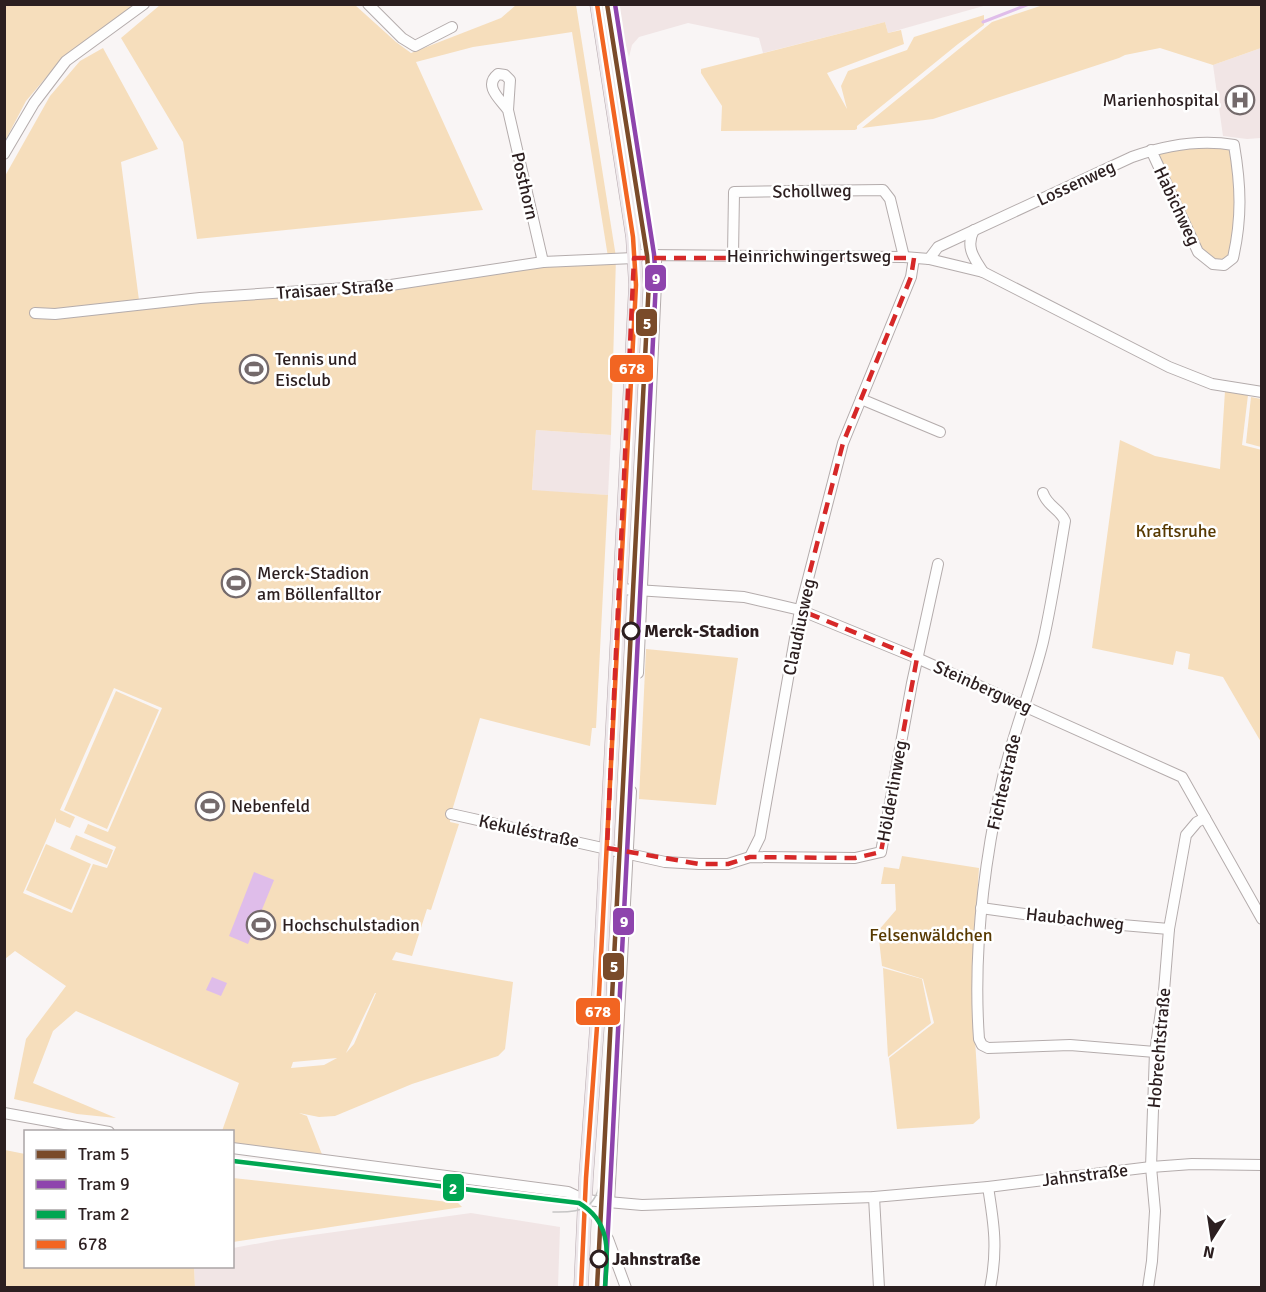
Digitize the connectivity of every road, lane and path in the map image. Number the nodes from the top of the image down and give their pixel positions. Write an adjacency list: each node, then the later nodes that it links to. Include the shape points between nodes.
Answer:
1 (144, 4): 8 (street, via 66,61 34,103)
2 (368, 4): 4 (street, via 415,46)
3 (597, 4): 13 (main road)
4 (452, 27)
5 (508, 110): 15 (street, Posthorn)
6 (1234, 145): 7 (street, Lossenweg, via 1173,144); 7 (street, Habichweg, via 1241,203 1239,231 1233,258 1224,265 1213,264 1198,252)
7 (1151, 150): 9 (street, Lossenweg)
8 (4, 154)
9 (974, 230): 14 (street, Lossenweg, via 938,248); 16 (street, via 970,249)
10 (656, 255): 11 (street, Heinrichwingertsweg); 13 (street, Heinrichwingertsweg); 24 (street)
11 (733, 255): 12 (street, Heinrichwingertsweg); 12 (street, Schollweg, via 734,192 883,190)
12 (909, 257): 14 (street, Heinrichwingertsweg); 19 (street, Claudiusweg, via 911,277)
13 (634, 258): 15 (street, Traisaer Straße); 23 (main road, via 636,285)
14 (930, 259): 16 (street, Heinrichwingertsweg)
15 (543, 262): 17 (street, Traisaer Straße, via 391,285 200,298 55,315)
16 (982, 272): 18 (street, Heinrichwingertsweg, via 1169,367 1212,384)
17 (35, 313)
18 (1262, 392)
19 (861, 399): 20 (street); 25 (street, Claudiusweg, via 843,443)
20 (940, 432)
21 (1043, 493): 28 (street, Fichtestraße, via 1065,521 1043,641)
22 (938, 564): 26 (street, Hölderlinweg)
23 (621, 589): 24 (street, Steinbergweg); 32 (main road)
24 (642, 592): 25 (street, Steinbergweg, via 744,597); 27 (street)
25 (800, 610): 26 (street, Steinbergweg); 34 (street, Claudiusweg, via 760,837)
26 (917, 658): 28 (street, Steinbergweg); 34 (street, Hölderlinweg, via 881,852 855,858)
27 (638, 674)
28 (1024, 705): 31 (street, Steinbergweg, via 1182,777); 35 (street, Fichtestraße, via 1001,786)
29 (631, 791): 33 (street)
30 (451, 814): 32 (street, Kekuléstraße)
31 (1205, 818): 36 (street, Steinbergweg); 37 (street, Hobrechtstraße, via 1186,836)
32 (607, 848): 33 (street, Hölderlinweg); 46 (main road)
33 (627, 853): 34 (street, Hölderlinweg, via 699,864 728,864); 47 (street)
34 (750, 857)
35 (981, 908): 37 (street, Haubachweg); 38 (street, Fichtestraße, via 976,988 979,1039 985,1047 1070,1045)
36 (1262, 919)
37 (1169, 929): 38 (street, Hobrechtstraße)
38 (1155, 1052): 43 (street, Hobrechtstraße)
39 (4, 1113): 40 (street)
40 (104, 1130)
41 (234, 1148): 46 (street, Jahnstraße, via 568,1192)
42 (1262, 1165): 43 (street, Jahnstraße)
43 (1151, 1167): 44 (street, Jahnstraße); 53 (street, Hobrechtstraße, via 1155,1211)
44 (988, 1187): 45 (street, Jahnstraße); 52 (street, via 995,1229)
45 (874, 1197): 47 (street, Jahnstraße, via 642,1205); 51 (street)
46 (585, 1200): 47 (street, Jahnstraße); 49 (main road)
47 (609, 1202)
48 (608, 1239): 50 (street)
49 (581, 1287)
50 (626, 1287)
51 (879, 1287)
52 (990, 1287)
53 (1148, 1287)

